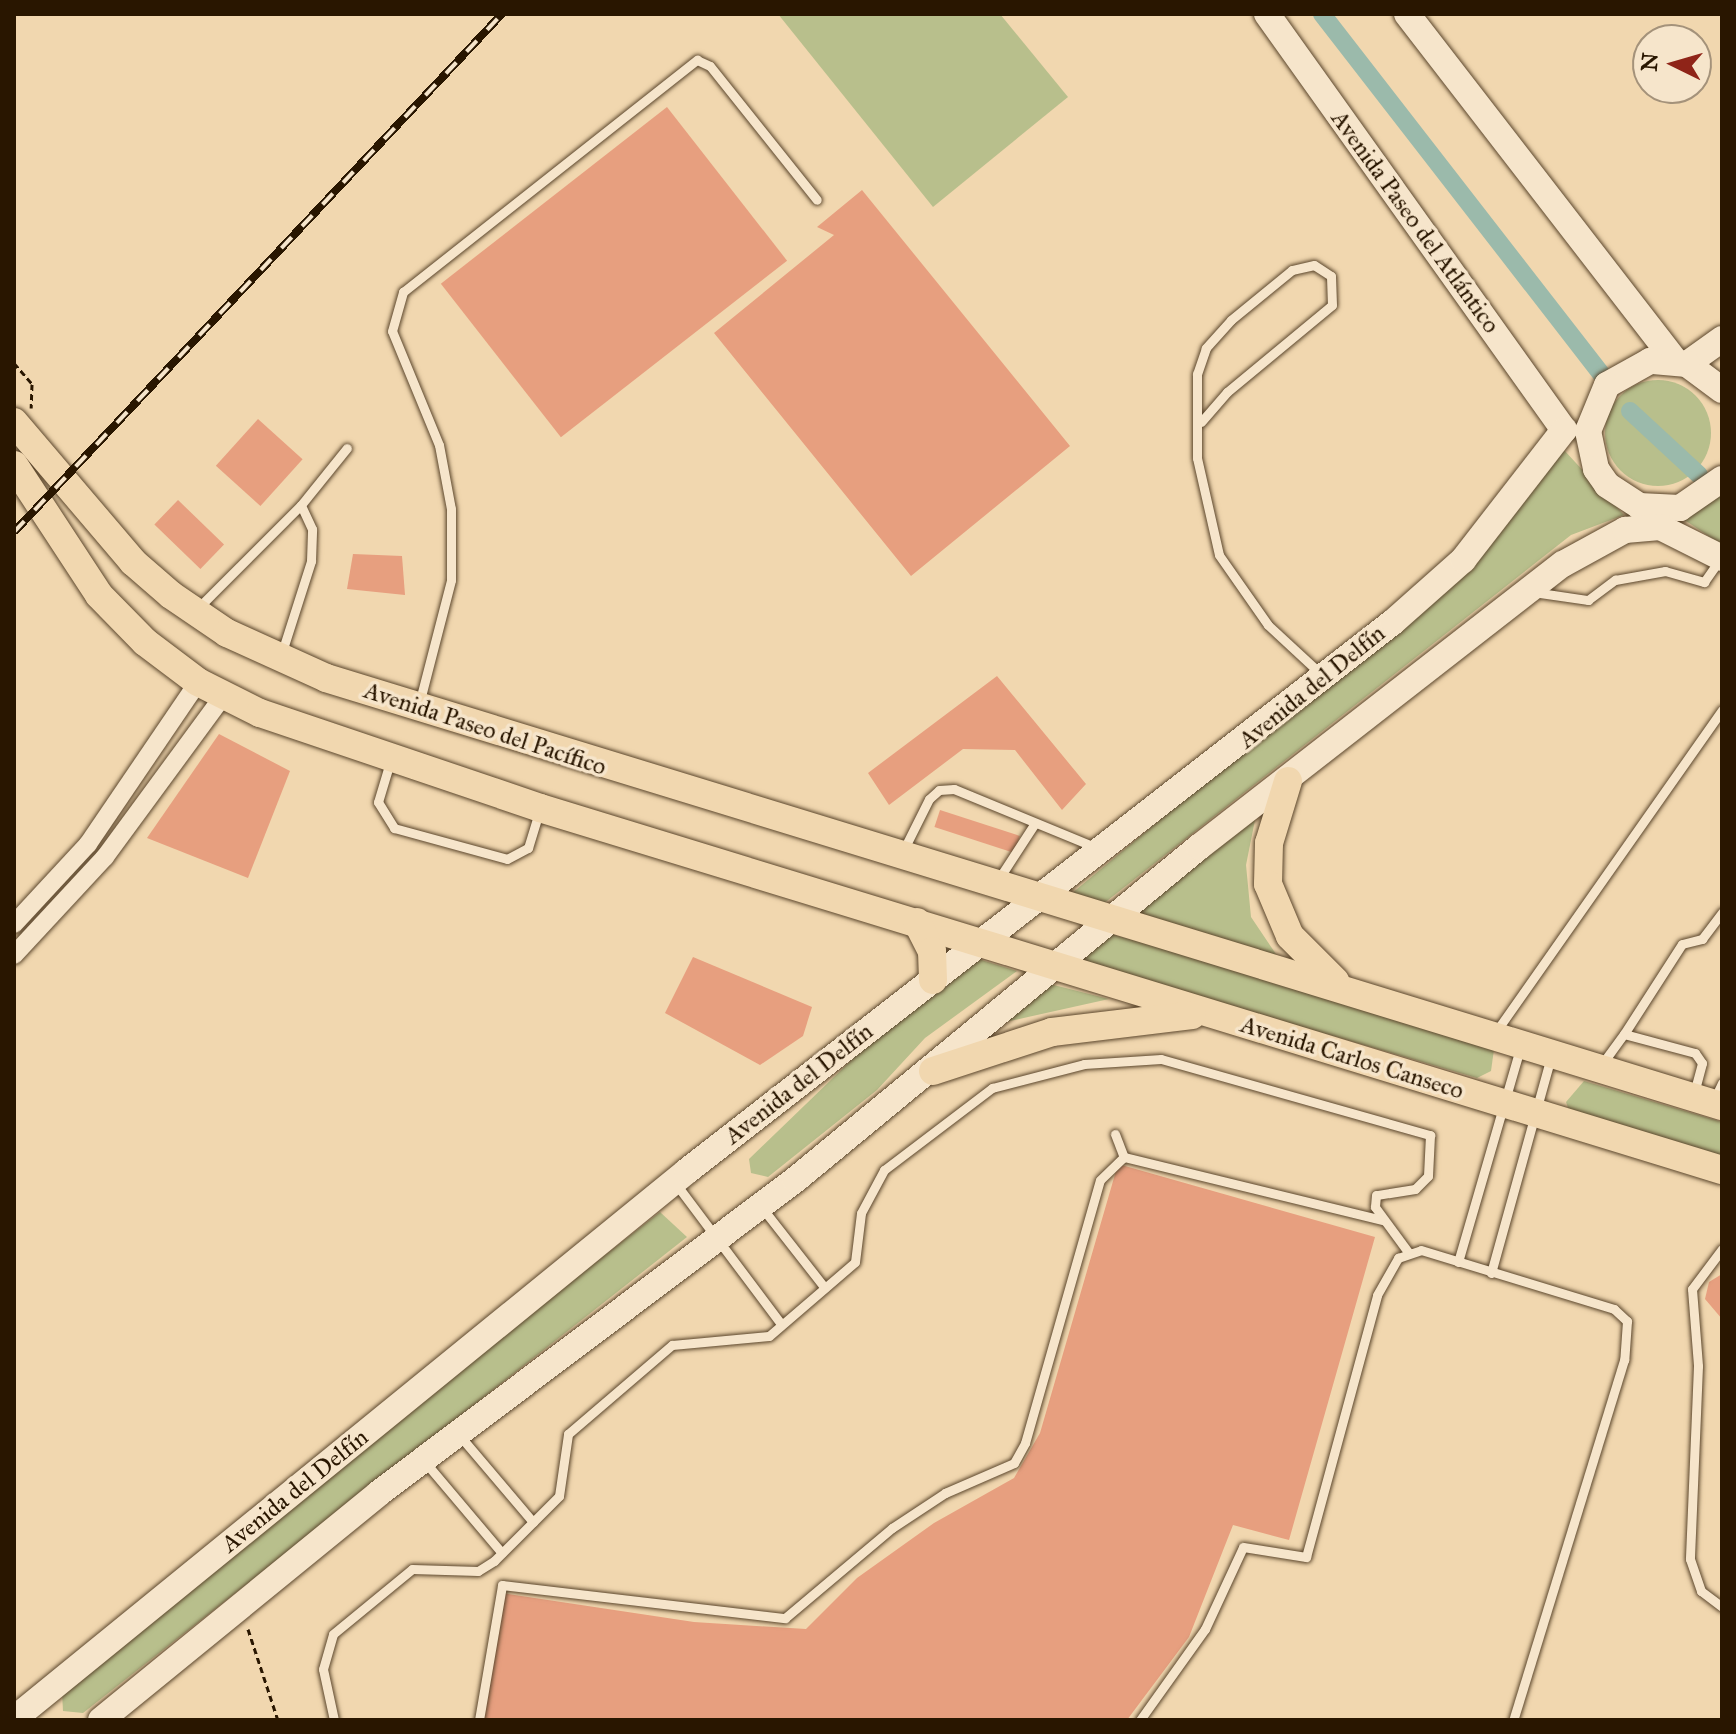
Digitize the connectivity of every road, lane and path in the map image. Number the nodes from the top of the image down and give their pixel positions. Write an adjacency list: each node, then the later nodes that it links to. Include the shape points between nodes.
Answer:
1 (1267, 14): 9 (street, Avenida Paseo del Atlántico)
2 (1407, 14): 5 (street)
3 (817, 200): 24 (lane, via 710,66 697,60 403,292 392,331 439,445 451,509 451,580)
4 (1722, 339): 5 (street)
5 (1681, 362): 6 (street); 9 (street, Avenida del Delfín, via 1626,369)
6 (1722, 390)
7 (14, 422): 16 (main road, Avenida Paseo del Pacífico)
8 (1201, 422): 8 (lane, via 1227,392 1332,305 1331,276 1314,265 1292,270 1214,339 1197,374); 21 (lane, via 1197,458 1204,512 1219,555 1268,625)
9 (1576, 430): 14 (street, via 1607,485); 21 (street, Avenida del Delfín, via 1463,560)
10 (347, 448): 13 (lane)
11 (17, 476): 18 (main road)
12 (1722, 479): 14 (street, via 1701,499)
13 (301, 505): 19 (lane); 20 (lane, via 312,529 311,561)
14 (1660, 518): 15 (street); 17 (street, via 1625,530 1563,564)
15 (1721, 557): 17 (lane, via 1704,582 1665,571 1615,580 1588,600)
16 (133, 562): 18 (main road, via 110,572); 19 (main road, Avenida Paseo del Pacífico)
17 (1530, 592): 27 (street)
18 (99, 595): 22 (main road)
19 (195, 611): 20 (main road, Avenida Paseo del Pacífico)
20 (280, 659): 24 (main road, Avenida Paseo del Pacífico)
21 (1324, 677): 30 (street, Avenida del Delfín)
22 (198, 682): 23 (main road); 37 (street, via 88,844)
23 (224, 695): 26 (main road); 39 (street, via 105,857)
24 (418, 707): 31 (main road, Avenida Paseo del Pacífico)
25 (1722, 710): 44 (lane)
26 (391, 759): 28 (main road); 28 (lane, via 378,802 382,817 394,828 507,859 528,848)
27 (1288, 781): 36 (street); 42 (main road, via 1269,843 1268,884 1290,936)
28 (540, 808): 35 (main road)
29 (1035, 823): 30 (lane); 31 (lane, via 954,789 939,790); 32 (lane)
30 (1102, 850): 33 (street, Avenida del Delfín)
31 (900, 858): 32 (main road, Avenida Paseo del Pacífico)
32 (994, 886): 33 (main road, Avenida Paseo del Pacífico)
33 (1036, 900): 36 (main road); 38 (street, Avenida del Delfín)
34 (1722, 912): 45 (lane, via 1702,939 1682,944)
35 (917, 922): 38 (main road); 41 (main road, via 932,951)
36 (1111, 922): 40 (street); 42 (main road)
37 (14, 924)
38 (984, 942): 40 (main road, Avenida Carlos Canseco); 41 (street, Avenida del Delfín)
39 (14, 955)
40 (1057, 963): 43 (main road, Avenida Carlos Canseco); 49 (street)
41 (933, 980): 56 (street, Avenida del Delfín)
42 (1341, 987): 44 (main road)
43 (1206, 1014): 49 (main road, via 1052,1032); 51 (main road, Avenida Carlos Canseco)
44 (1495, 1033): 46 (main road)
45 (1624, 1034): 48 (lane); 50 (lane, via 1695,1053)
46 (1522, 1042): 47 (main road); 51 (lane)
47 (1553, 1050): 48 (main road); 52 (lane)
48 (1601, 1066): 50 (main road)
49 (933, 1071): 57 (street)
50 (1712, 1097)
51 (1506, 1103): 52 (main road, Avenida Carlos Canseco); 62 (lane)
52 (1536, 1113): 55 (main road, Avenida Carlos Canseco); 63 (lane)
53 (1115, 1134): 54 (lane)
54 (1124, 1157): 58 (lane); 76 (lane, via 1100,1180 1014,1463 945,1493 892,1528 785,1618 502,1585)
55 (1722, 1170)
56 (674, 1182): 59 (lane); 72 (street, Avenida del Delfín)
57 (760, 1205): 59 (street); 64 (lane)
58 (1383, 1220): 61 (lane); 64 (lane, via 1376,1195 1415,1189 1422,1183 1431,1161 1430,1135 1200,1067 1161,1059 1084,1064 992,1088 884,1170 861,1213 855,1262)
59 (716, 1237): 65 (lane); 66 (street)
60 (1722, 1249): 71 (lane, via 1692,1289 1698,1366 1690,1559 1701,1591)
61 (1408, 1252): 62 (lane); 77 (lane, via 1389,1269 1377,1295 1311,1549 1297,1559 1243,1547 1205,1629)
62 (1458, 1262): 63 (lane)
63 (1491, 1273): 78 (lane, via 1614,1309 1627,1321 1628,1336)
64 (825, 1288): 65 (lane)
65 (781, 1324): 68 (lane, via 757,1341 672,1345 568,1434 559,1496)
66 (457, 1433): 67 (street); 68 (lane)
67 (423, 1459): 69 (lane); 70 (street)
68 (533, 1522): 69 (lane)
69 (502, 1553): 75 (lane, via 478,1571 412,1569 333,1634 323,1669)
70 (242, 1607): 73 (street); 74 (path)
71 (1722, 1607)
72 (31, 1714)
73 (101, 1720)
74 (278, 1720)
75 (334, 1720)
76 (479, 1720)
77 (1140, 1720)
78 (1513, 1720)

